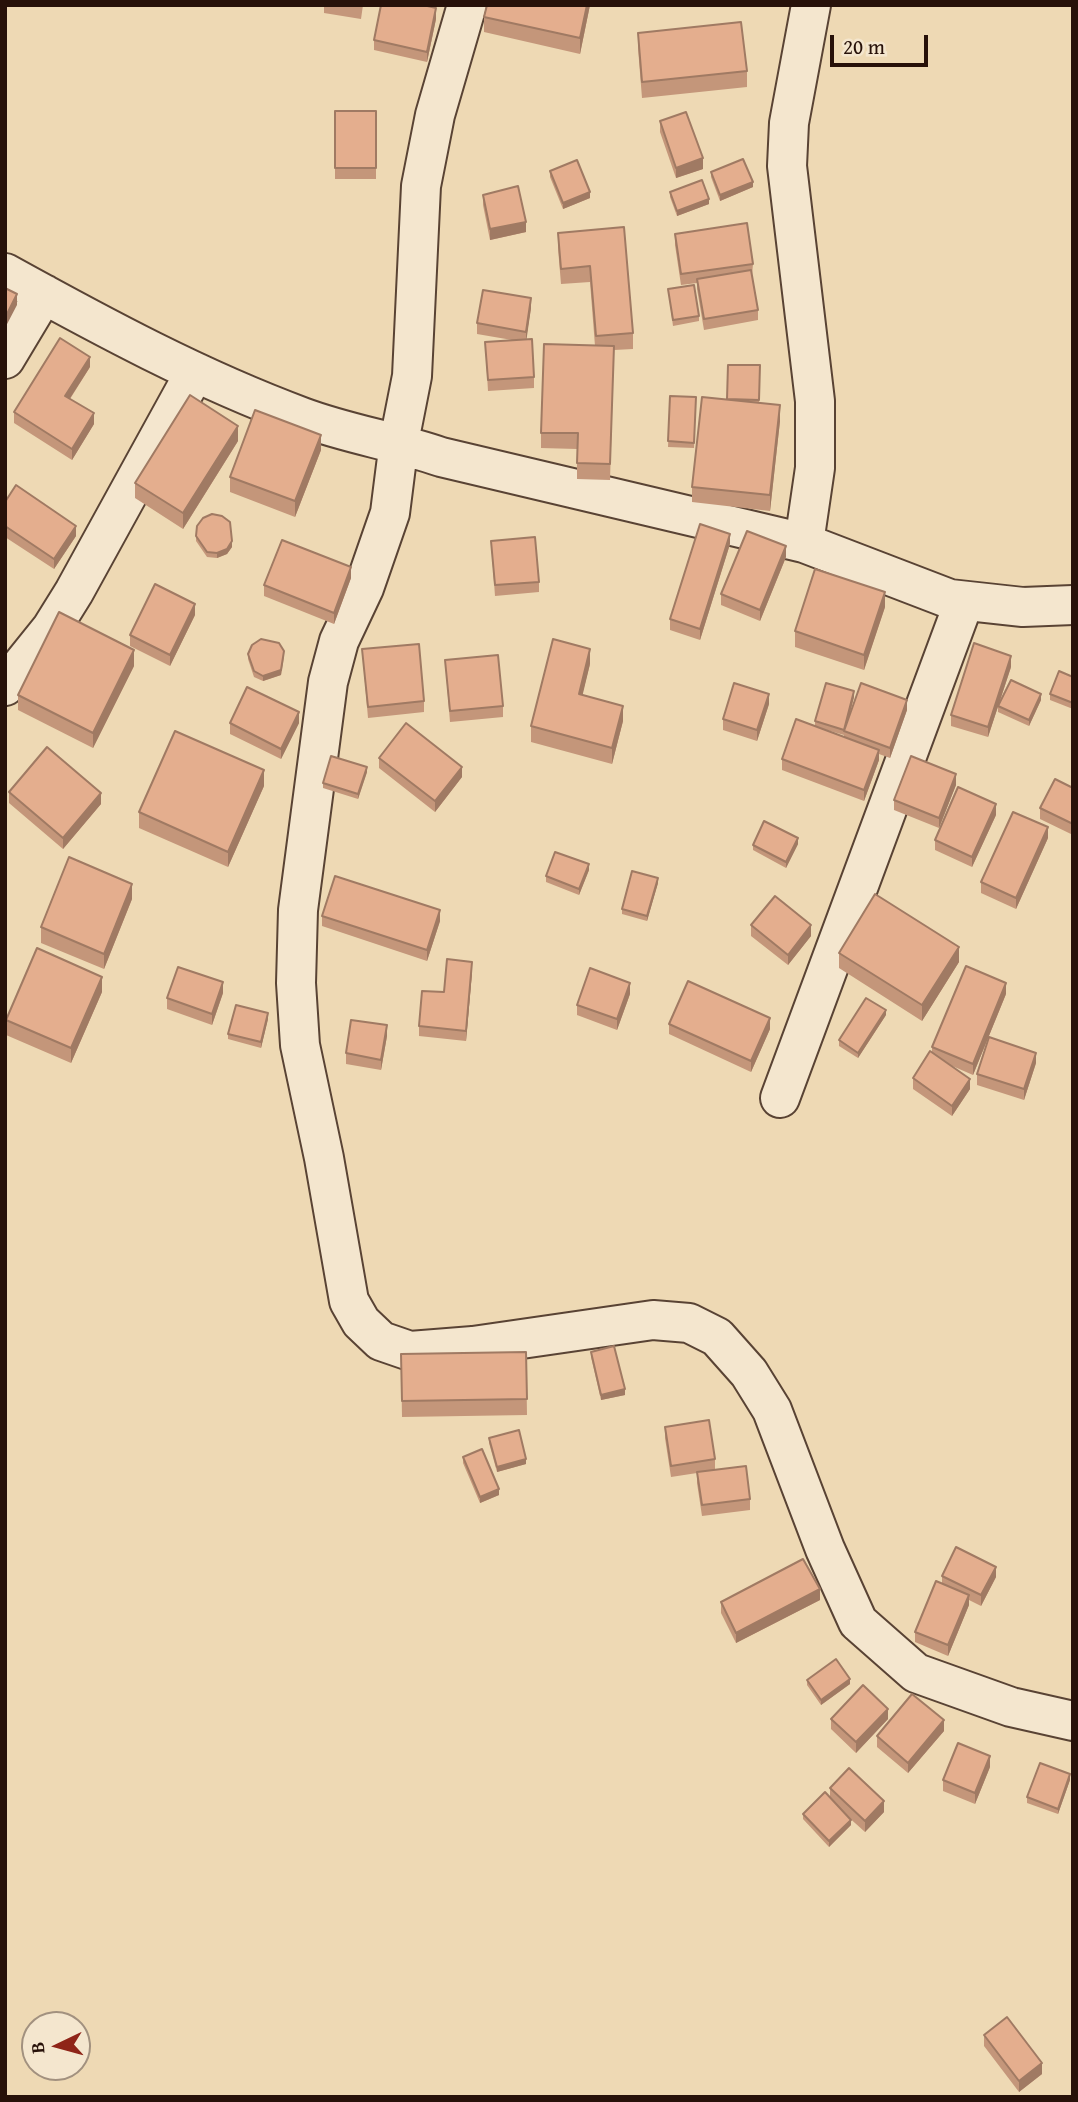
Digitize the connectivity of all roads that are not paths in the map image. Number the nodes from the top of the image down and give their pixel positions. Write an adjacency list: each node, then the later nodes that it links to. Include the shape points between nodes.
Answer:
1 (467, 5): 7 (street, via 435,115 421,186 412,376)
2 (811, 5): 8 (street, via 789,123 787,166 814,401 815,468)
3 (5, 273): 4 (street)
4 (44, 294): 5 (street); 6 (street)
5 (5, 359)
6 (195, 372): 7 (street, via 305,418); 11 (street, via 74,592)
7 (398, 442): 8 (street, via 440,457); 13 (street, via 384,536 339,641 328,682 298,910 300,1045 349,1301 361,1322 381,1341 410,1351 653,1320 690,1323 717,1337 749,1373 772,1410 858,1622 916,1673 1011,1707)
8 (804, 543): 9 (street)
9 (964, 602): 10 (street); 12 (street)
10 (1073, 605)
11 (5, 686)
12 (780, 1098)
13 (1073, 1721)

